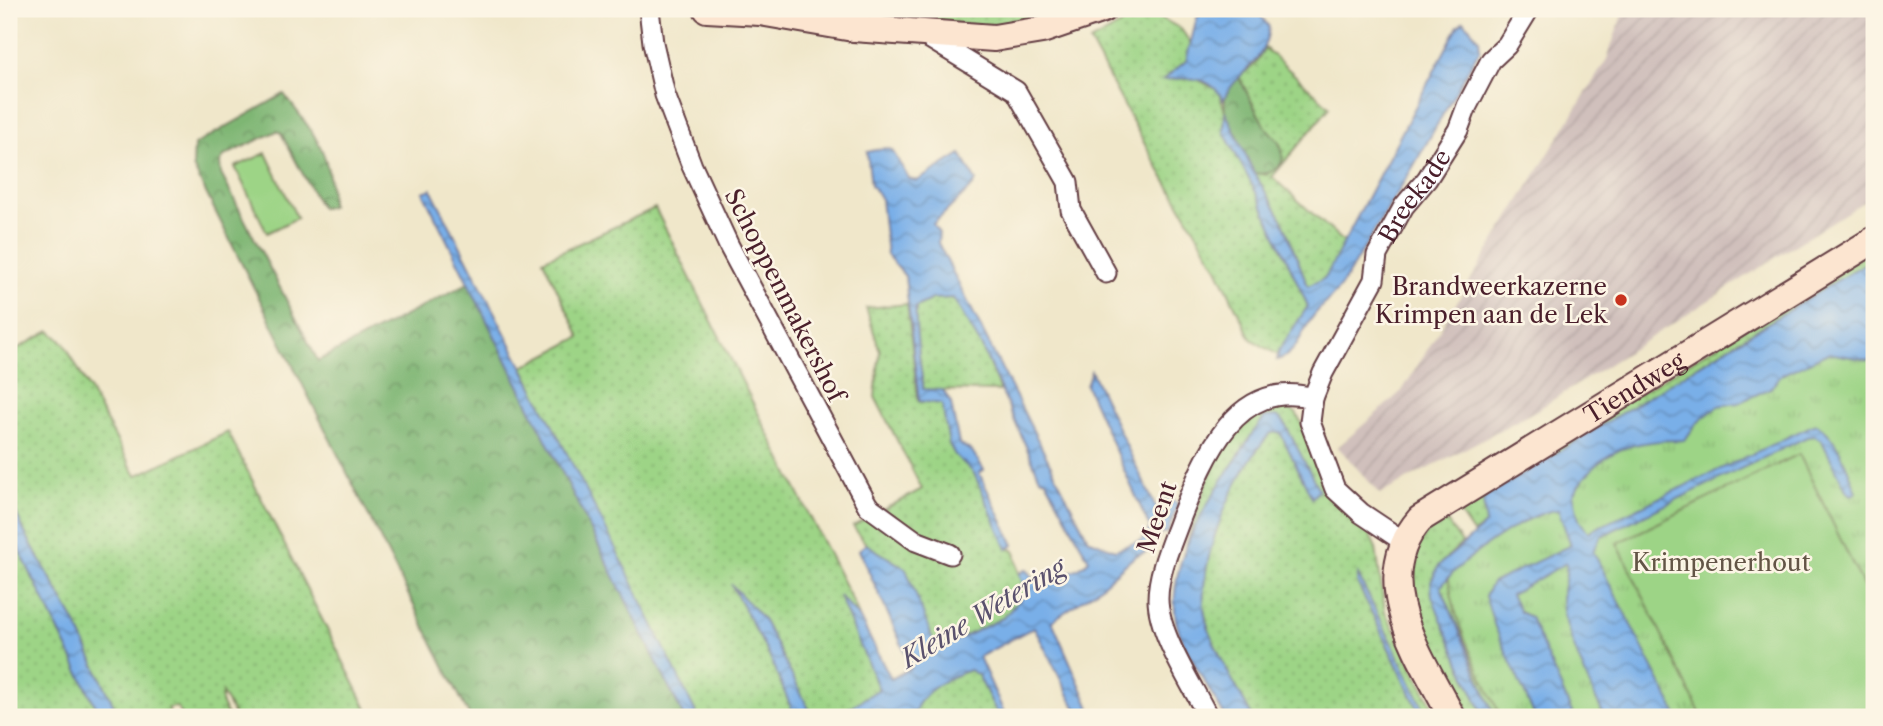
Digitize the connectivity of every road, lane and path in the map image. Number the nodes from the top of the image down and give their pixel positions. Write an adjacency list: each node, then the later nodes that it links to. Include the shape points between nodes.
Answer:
1 (649, 9): 10 (street, Schoppenmakershof, via 665,94 692,166 729,246 862,494 869,506 916,541)
2 (707, 9): 5 (street)
3 (1103, 9): 5 (street, via 1072,22 994,38)
4 (1529, 9): 8 (street, Breekade, via 1491,61 1458,130 1427,179 1404,206 1377,255 1374,280)
5 (924, 35): 7 (street, via 1016,91 1068,182 1070,210)
6 (1874, 240): 9 (street, Tiendweg, via 1443,502 1420,519)
7 (1106, 274)
8 (1313, 398): 9 (street, Breekade, via 1310,422 1335,489 1360,513); 11 (street, Meent, via 1296,394 1265,397 1238,414 1213,444 1169,548 1158,598 1161,618)
9 (1403, 541): 12 (street, via 1396,568 1403,618)
10 (950, 554)
11 (1208, 717)
12 (1452, 717)

